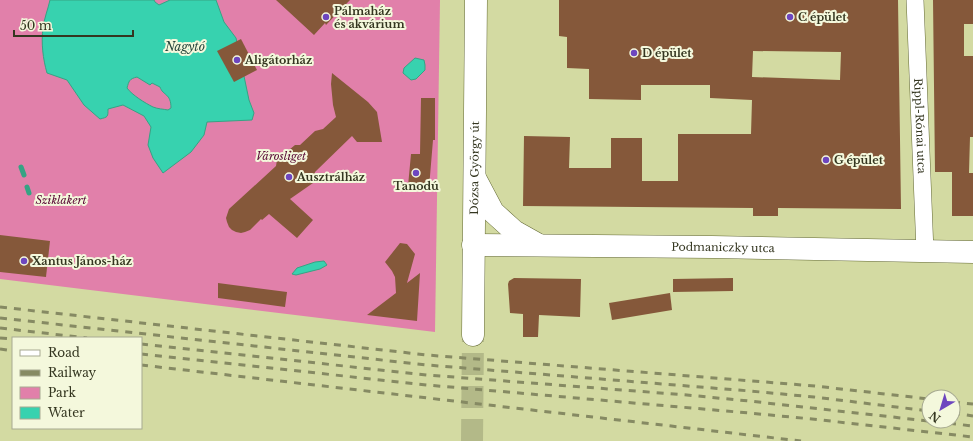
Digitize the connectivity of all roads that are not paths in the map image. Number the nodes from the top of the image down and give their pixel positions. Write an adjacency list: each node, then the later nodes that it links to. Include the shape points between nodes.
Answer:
1 (476, 0): 3 (street, Dózsa György út)
2 (915, 0): 6 (street, Rippl-Rónai utca)
3 (474, 175): 4 (street, Dózsa György út); 5 (street, via 493,212 514,231)
4 (473, 245): 5 (street, Podmaniczky utca); 8 (street, Dózsa György út)
5 (540, 245): 6 (street, Podmaniczky utca)
6 (925, 252): 7 (street, Podmaniczky utca)
7 (973, 252)
8 (473, 335)

